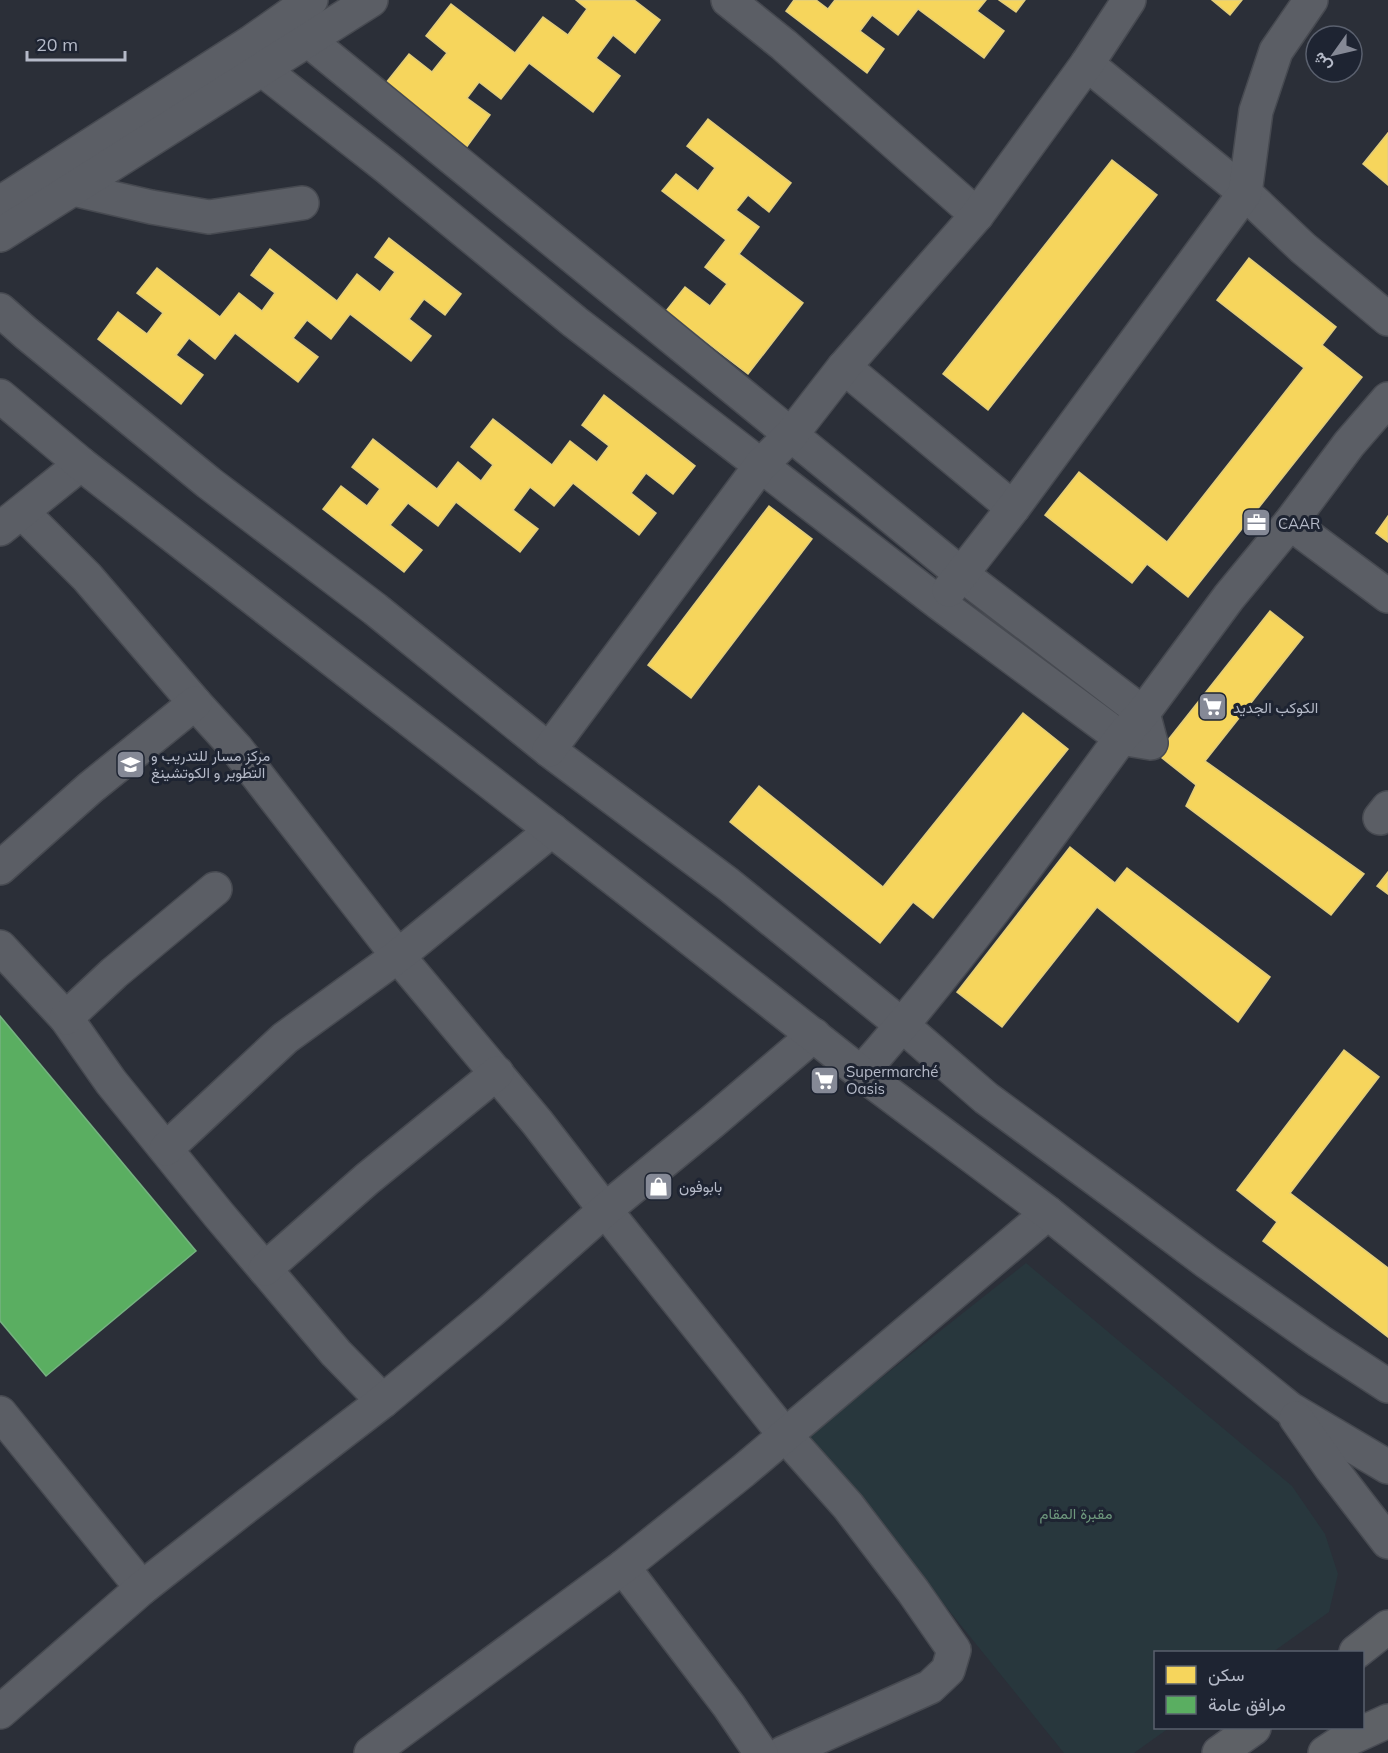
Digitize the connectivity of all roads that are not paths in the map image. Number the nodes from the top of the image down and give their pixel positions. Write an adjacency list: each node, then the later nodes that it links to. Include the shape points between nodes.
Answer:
1 (311, 0): 9 (street)
2 (371, 0): 6 (street)
3 (729, 0): 13 (street)
4 (1129, 0): 7 (street)
5 (1311, 0): 10 (street, via 1276,51 1257,111)
6 (308, 40): 8 (street); 20 (street)
7 (1087, 64): 10 (street); 13 (street)
8 (262, 70): 9 (street); 22 (street, via 575,322)
9 (61, 180): 11 (street); 12 (street, via 152,207 209,217); 14 (street)
10 (1245, 193): 16 (street, via 1303,248); 23 (street)
11 (0, 203)
12 (302, 203)
13 (977, 215): 17 (street)
14 (0, 235)
15 (0, 310): 32 (street, via 209,483 375,609)
16 (1388, 318)
17 (844, 368): 20 (street); 23 (street)
18 (0, 396): 21 (street)
19 (1388, 399): 25 (street)
20 (791, 435): 22 (street); 26 (street)
21 (81, 464): 24 (street); 33 (street)
22 (761, 465): 28 (street); 32 (street)
23 (1013, 508): 26 (street)
24 (11, 520): 29 (street, via 87,577)
25 (1290, 523): 27 (street); 30 (street)
26 (960, 573): 28 (street); 30 (street)
27 (1388, 597)
28 (939, 603): 31 (street)
29 (195, 703): 34 (street); 37 (street, via 236,748)
30 (1143, 713): 31 (street)
31 (1121, 738): 39 (street, via 1007,894)
32 (549, 750): 39 (street, via 728,884)
33 (552, 831): 37 (street); 40 (street)
34 (0, 868)
35 (215, 889): 38 (street)
36 (0, 947): 38 (street)
37 (398, 956): 41 (street); 43 (street, via 285,1038)
38 (66, 1018): 43 (street, via 111,1082)
39 (903, 1026): 42 (street); 47 (street, via 986,1098 1207,1262)
40 (814, 1035): 42 (street); 44 (street)
41 (497, 1073): 44 (street); 46 (street)
42 (861, 1073): 45 (street)
43 (166, 1149): 46 (street)
44 (604, 1210): 48 (street); 51 (street)
45 (1048, 1213): 49 (street); 51 (street)
46 (265, 1269): 48 (street, via 336,1353)
47 (1388, 1386)
48 (383, 1401): 55 (street)
49 (1290, 1409): 52 (street); 53 (street)
50 (0, 1413): 55 (street)
51 (784, 1434): 54 (street); 63 (street, via 848,1506 954,1650 948,1670 930,1687)
52 (1388, 1467)
53 (1388, 1542)
54 (623, 1567): 61 (street); 62 (street)
55 (142, 1588): 58 (street)
56 (1388, 1627): 57 (highway)
57 (1358, 1651)
58 (0, 1713)
59 (1388, 1721): 65 (highway)
60 (1253, 1729): 64 (highway)
61 (371, 1753)
62 (760, 1753)
63 (783, 1753)
64 (1219, 1753)
65 (1325, 1753)

